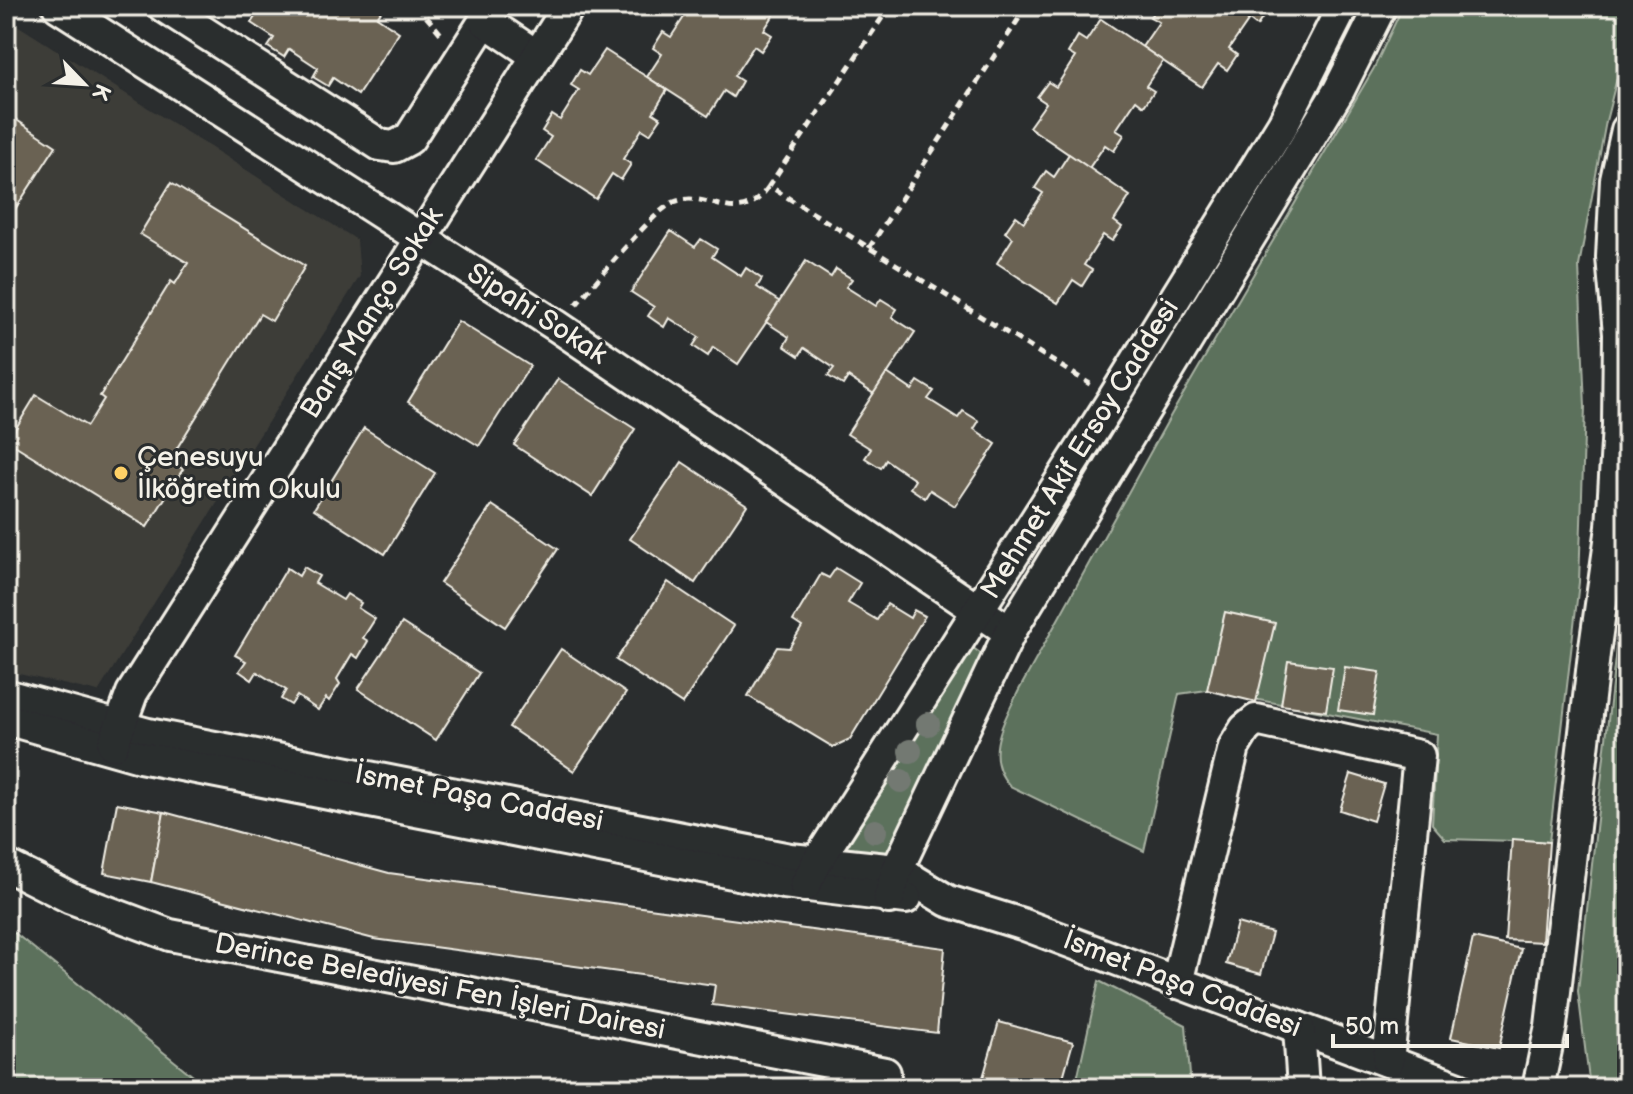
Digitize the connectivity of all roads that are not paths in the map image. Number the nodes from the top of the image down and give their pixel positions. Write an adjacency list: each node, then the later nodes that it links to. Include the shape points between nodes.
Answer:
1 (58, 6): 9 (street, Sipahi Sokak)
2 (163, 6): 6 (street, via 380,145 394,147 409,139)
3 (569, 6): 7 (street, Barış Manço Sokak)
4 (1343, 6): 10 (street, Mehmet Akif Ersoy Caddesi, via 1283,124)
5 (1381, 6): 11 (street, Mehmet Akif Ersoy Caddesi, via 1339,90)
6 (490, 14): 7 (street)
7 (537, 56): 9 (street, Barış Manço Sokak)
8 (1627, 130): 24 (street, via 1616,180 1612,257 1619,334 1612,527 1551,1026)
9 (420, 238): 10 (street, Sipahi Sokak); 14 (street, Barış Manço Sokak, via 132,693)
10 (978, 610): 11 (street, Sipahi Sokak); 16 (street, Mehmet Akif Ersoy Caddesi)
11 (1010, 632): 17 (street, Mehmet Akif Ersoy Caddesi)
12 (6, 695): 14 (street, İsmet Paşa Caddesi)
13 (6, 719): 14 (street, İsmet Paşa Caddesi)
14 (116, 738): 16 (street, İsmet Paşa Caddesi, via 211,746)
15 (6, 865): 21 (street, Derince Belediyesi Fen İşleri Dairesi, via 71,898 170,935)
16 (811, 874): 17 (street, İsmet Paşa Caddesi)
17 (893, 884): 18 (street, İsmet Paşa Caddesi, via 1022,924)
18 (1177, 983): 19 (street, İsmet Paşa Caddesi); 20 (street, via 1234,747 1245,729 1256,720 1419,756)
19 (1299, 1028): 20 (street, İsmet Paşa Caddesi); 22 (street)
20 (1388, 1061): 23 (street, İsmet Paşa Caddesi)
21 (885, 1073)
22 (1303, 1088)
23 (1459, 1088)
24 (1538, 1088)

